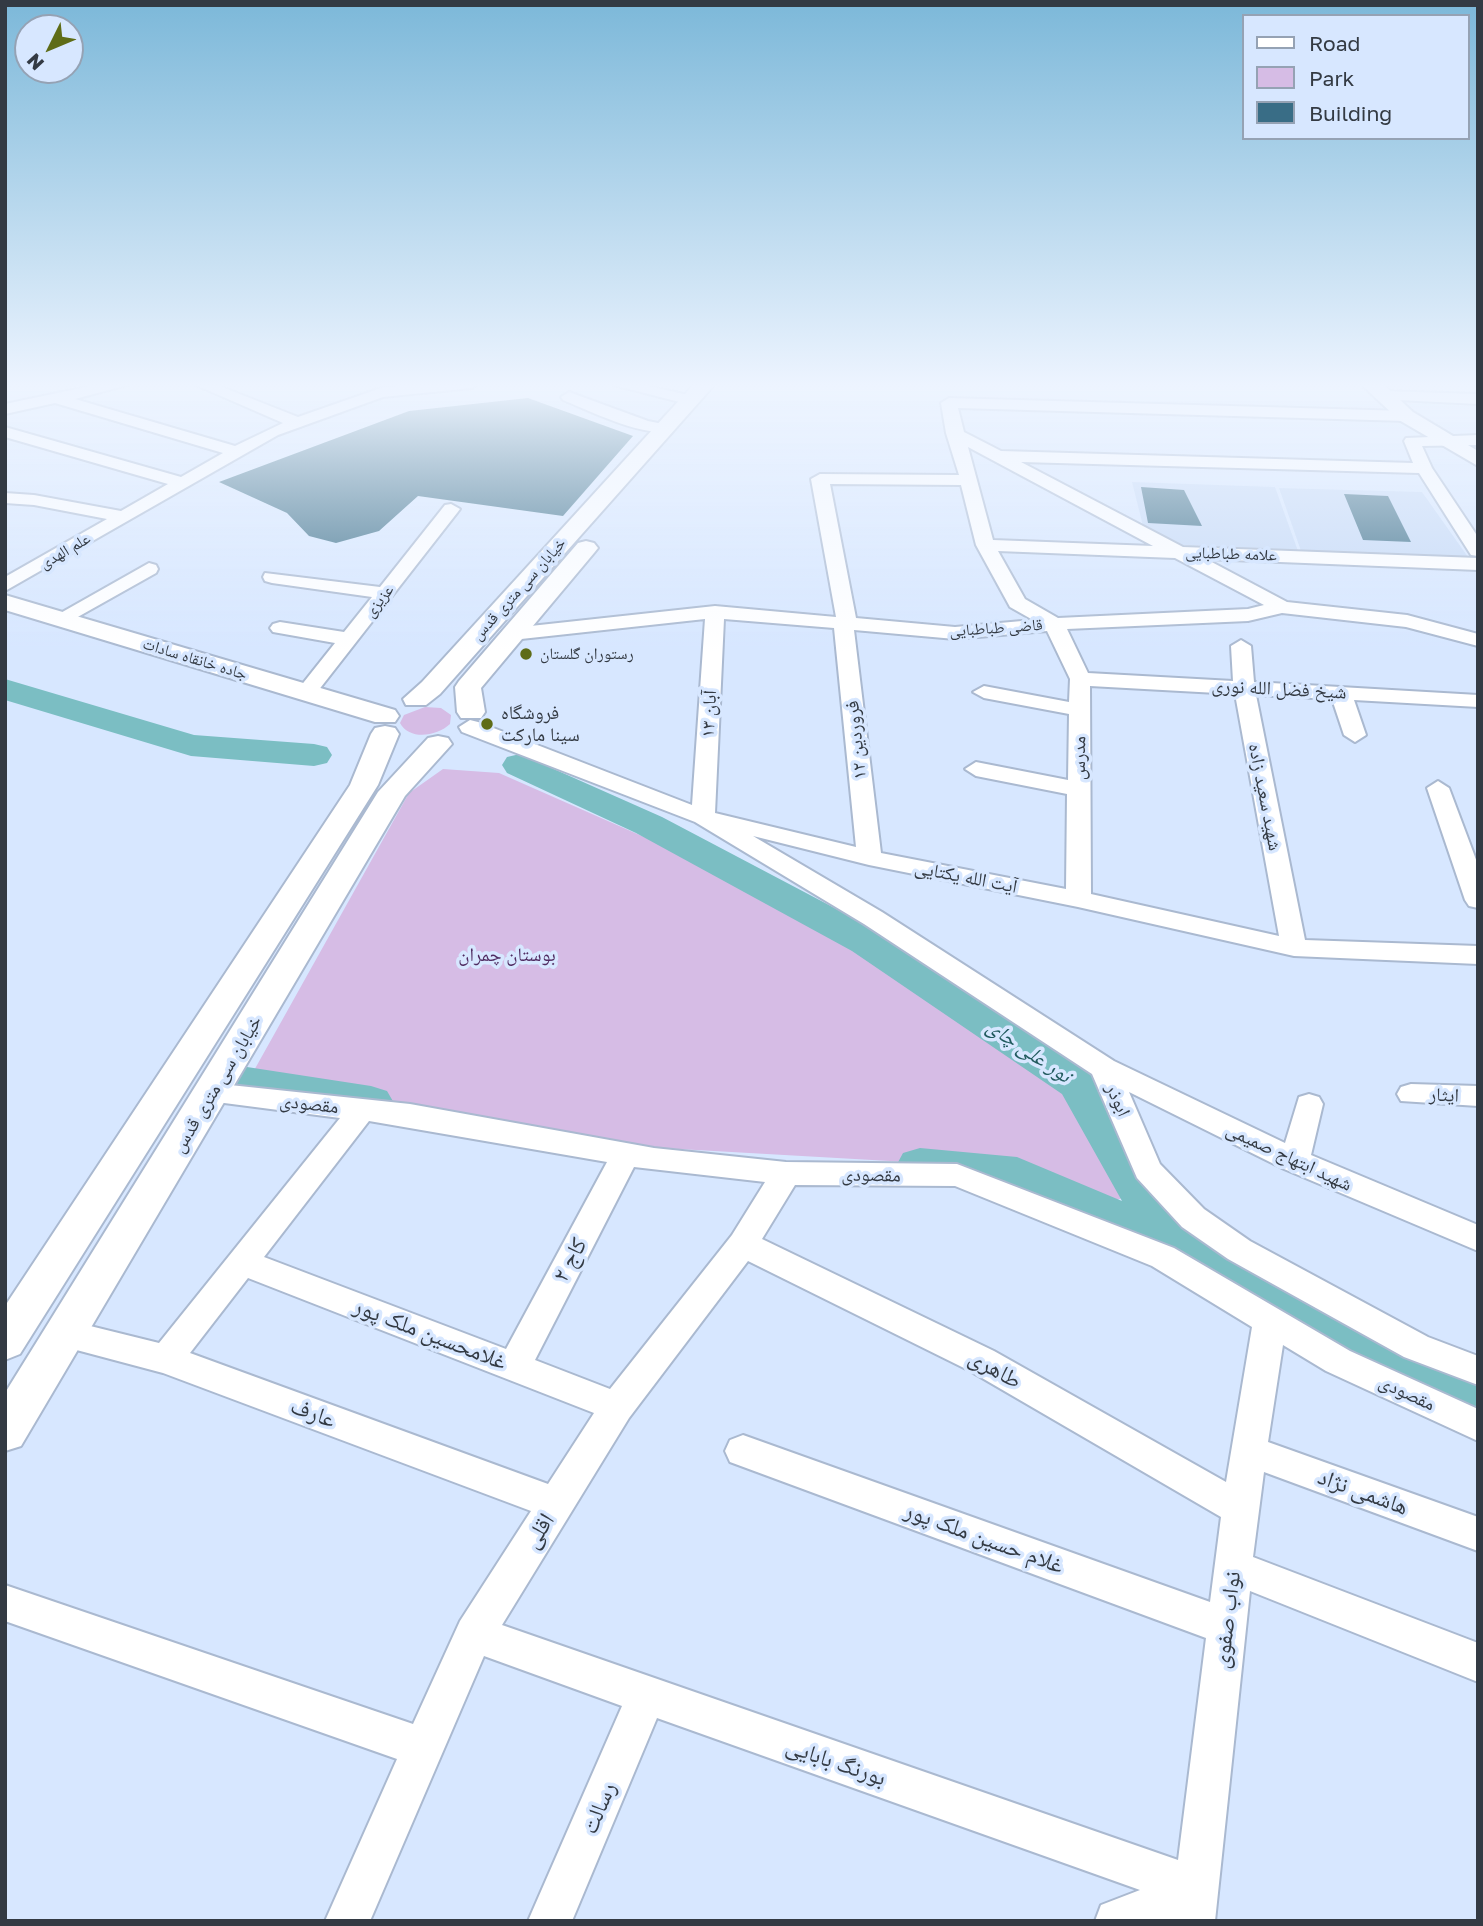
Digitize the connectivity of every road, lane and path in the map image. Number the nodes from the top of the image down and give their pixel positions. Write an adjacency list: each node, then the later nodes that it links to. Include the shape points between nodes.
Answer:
1 (148, 473): 9 (street)
2 (199, 473): 9 (street, علم الهدی)
3 (622, 473): 39 (main road, خیابان سی متری قدس, via 437,682)
4 (651, 473): 30 (main road, خیابان سی متری قدس)
5 (965, 473): 8 (street)
6 (1030, 473): 14 (street)
7 (1427, 473): 15 (street)
8 (967, 481): 13 (street); 26 (street, ۱۲ فروردین, via 820,479)
9 (183, 483): 12 (street, علم الهدی)
10 (5, 498): 12 (street)
11 (451, 509): 20 (street, عزیزی)
12 (123, 517): 19 (street, علم الهدی)
13 (985, 545): 14 (street, علامه طباطبایی); 27 (street, via 1017,603)
14 (1177, 551): 16 (street, علامه طباطبایی); 22 (street)
15 (1478, 551)
16 (1478, 564)
17 (149, 569): 24 (street)
18 (272, 577): 20 (street)
19 (5, 585)
20 (385, 593): 31 (street, عزیزی)
21 (5, 602): 24 (main road, جاده خانقاه سادات)
22 (1282, 607): 25 (street, قاضی طباطبایی); 27 (street, قاضی طباطبایی, via 1248,615)
23 (715, 612): 26 (street, قاضی طباطبایی); 30 (street, قاضی طباطبایی); 49 (street, ۱۳ آبان)
24 (60, 618): 36 (main road, جاده خانقاه سادات)
25 (1407, 621): 29 (street); 32 (street, قاضی طباطبایی)
26 (846, 622): 27 (street, قاضی طباطبایی, via 956,633); 50 (street, ۱۲ فروردین)
27 (1054, 624): 34 (street, مدرس)
28 (280, 628): 31 (street)
29 (1478, 631)
30 (512, 634): 42 (main road, خیابان سی متری قدس, via 468,687)
31 (349, 639): 36 (street, عزیزی)
32 (1478, 640)
33 (1241, 646): 35 (street, شهید سعید زاده)
34 (1080, 678): 35 (street, شیخ فضل الله نوری); 41 (street, مدرس)
35 (1244, 687): 38 (street, شیخ فضل الله نوری); 53 (street, شهید سعید زاده)
36 (307, 692): 43 (main road, جاده خانقاه سادات)
37 (984, 692): 41 (street)
38 (1340, 692): 40 (street, شیخ فضل الله نوری); 44 (street)
39 (416, 699): 42 (main road, via 456,700); 43 (main road, خیابان سی متری قدس, via 399,704)
40 (1478, 701)
41 (1080, 710): 48 (street, مدرس)
42 (470, 719): 45 (main road, via 451,740); 49 (street, آیت الله یکتایی)
43 (385, 725): 45 (main road, جاده خانقاه سادات, via 412,745); 69 (main road, خیابان سی متری قدس, via 364,785)
44 (1355, 735)
45 (438, 744): 56 (main road, خیابان سی متری قدس, via 393,792)
46 (976, 769): 48 (street)
47 (1438, 788): 52 (street)
48 (1079, 789): 51 (street, مدرس)
49 (703, 817): 50 (street, آیت الله یکتایی); 55 (street, ابوذر, via 873,918)
50 (869, 858): 51 (street, آیت الله یکتایی)
51 (1078, 899): 53 (street, آیت الله یکتایی)
52 (1478, 900)
53 (1294, 948): 54 (street, آیت الله یکتایی)
54 (1478, 955)
55 (1104, 1068): 62 (street, شهید ابتهاج صمیمی); 72 (street, ابوذر, via 1148,1170 1193,1218 1239,1250 1416,1347)
56 (211, 1093): 60 (street, مقصودی); 68 (main road, خیابان سی متری قدس)
57 (1411, 1094): 58 (street, ایثار)
58 (1478, 1096)
59 (1309, 1104): 62 (street)
60 (362, 1110): 61 (street, مقصودی); 66 (street)
61 (626, 1154): 63 (street, مقصودی); 71 (street, کاج ۲)
62 (1295, 1161): 64 (street, شهید ابتهاج صمیمی)
63 (786, 1173): 65 (street, اقلی); 67 (street, مقصودی, via 957,1175 1163,1257)
64 (1478, 1239)
65 (743, 1244): 73 (street, اقلی); 79 (street, طاهری, via 982,1361)
66 (242, 1262): 70 (street); 71 (street, غلامحسین ملک پور)
67 (1270, 1320): 74 (street, مقصودی, via 1338,1361); 77 (street, نواب صفوی)
68 (66, 1334): 70 (street, عارف); 75 (main road, خیابان سی متری قدس)
69 (8, 1335)
70 (166, 1359): 78 (street, عارف)
71 (514, 1367): 73 (street, غلامحسین ملک پور)
72 (1478, 1371)
73 (617, 1407): 78 (street, اقلی)
74 (1478, 1426)
75 (5, 1432)
76 (743, 1451): 83 (street, غلام حسین ملک پور)
77 (1249, 1451): 79 (street, نواب صفوی); 80 (street, هاشمی نژاد)
78 (556, 1504): 84 (street, اقلی)
79 (1240, 1508): 81 (street, نواب صفوی)
80 (1478, 1534)
81 (1234, 1567): 83 (street, نواب صفوی); 85 (street)
82 (5, 1603): 87 (street)
83 (1225, 1626): 88 (street, نواب صفوی)
84 (474, 1634): 86 (street, بورنگ بابایی); 87 (street, اقلی)
85 (1478, 1663)
86 (647, 1695): 88 (street, بورنگ بابایی); 90 (street, رسالت)
87 (424, 1748): 89 (street, اقلی)
88 (1195, 1905): 91 (street)
89 (347, 1921)
90 (550, 1921)
91 (1117, 1921)

